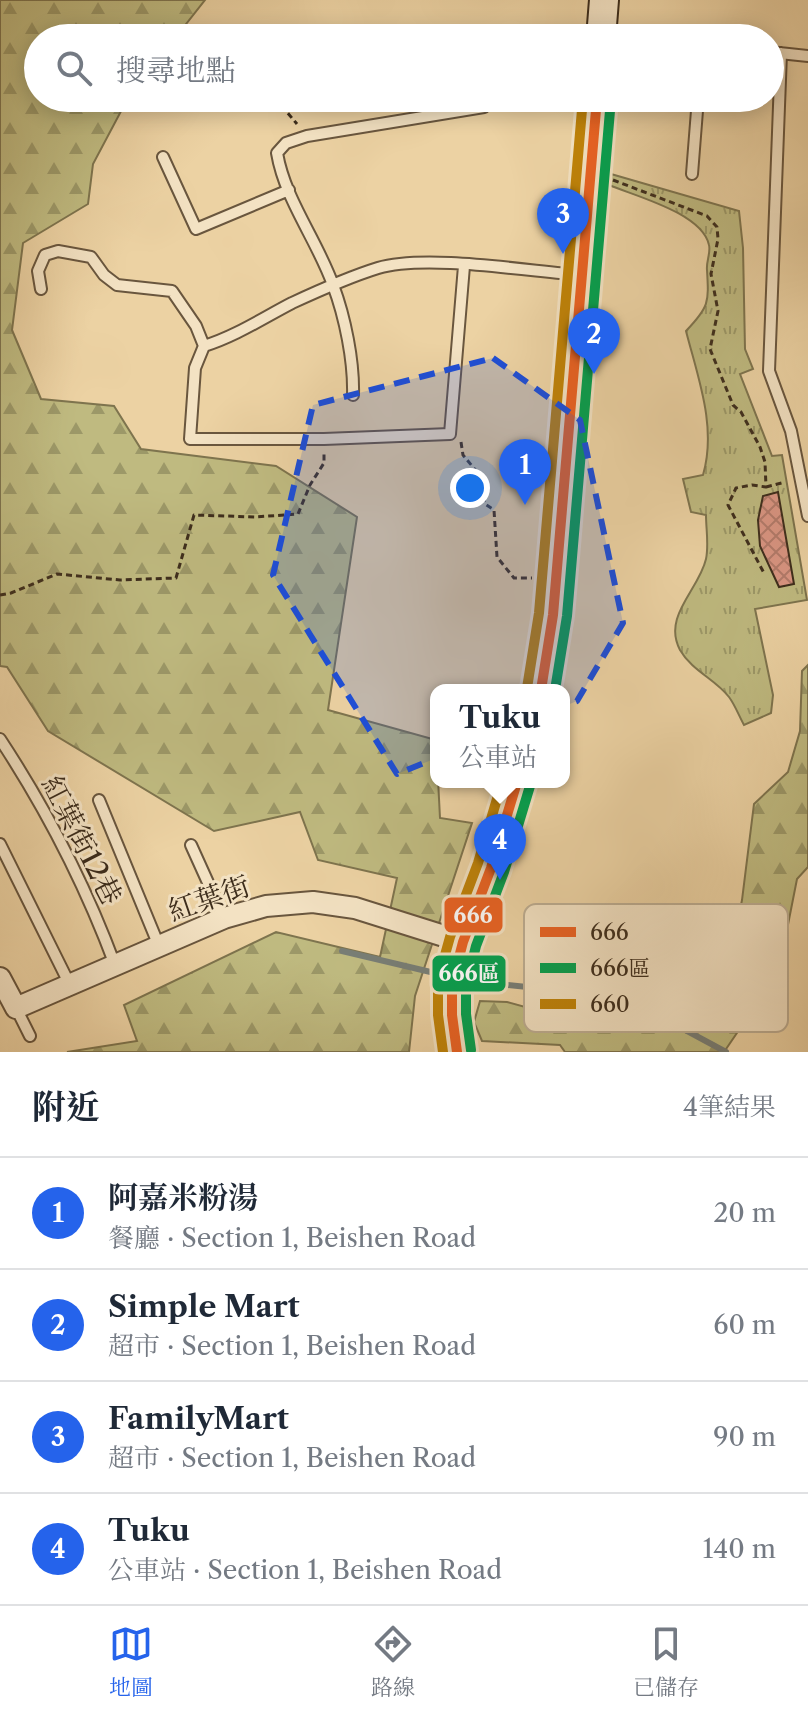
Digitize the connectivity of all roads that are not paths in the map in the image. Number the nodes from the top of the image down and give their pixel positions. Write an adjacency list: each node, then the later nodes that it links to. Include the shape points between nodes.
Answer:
1 (604, 0): 2 (main road)
2 (602, 24)
3 (784, 54): 4 (lane)
4 (808, 56)
5 (453, 112): 11 (lane, via 286,143 277,153)
6 (596, 112): 13 (main road)
7 (697, 112): 10 (lane)
8 (775, 112): 18 (lane, via 769,371 791,431)
9 (163, 157): 11 (lane, via 196,229)
10 (692, 174)
11 (289, 190): 14 (lane)
12 (464, 266): 13 (lane); 14 (lane, via 381,267); 16 (lane, via 450,434 190,439 195,368)
13 (582, 275): 19 (main road)
14 (333, 285): 16 (lane, via 231,338); 17 (lane, via 354,370)
15 (41, 289): 16 (lane, via 38,271 45,255 58,251 91,257 117,285 172,291)
16 (204, 346)
17 (353, 395)
18 (808, 516)
19 (542, 684)
20 (0, 739): 28 (lane, 紅葉街12巷, via 61,845)
21 (515, 788): 26 (main road)
22 (99, 800): 27 (lane)
23 (0, 844): 30 (lane)
24 (191, 845): 25 (lane)
25 (224, 918): 26 (street, 紅葉街, via 266,906 313,902 355,908); 27 (street, 紅葉街)
26 (463, 942): 33 (main road, via 452,984)
27 (159, 946): 28 (street, 紅葉街)
28 (115, 965): 30 (street, 紅葉街)
29 (0, 978): 31 (street)
30 (70, 985): 31 (street, 紅葉街)
31 (16, 1008): 32 (lane)
32 (30, 1036)
33 (457, 1052)

